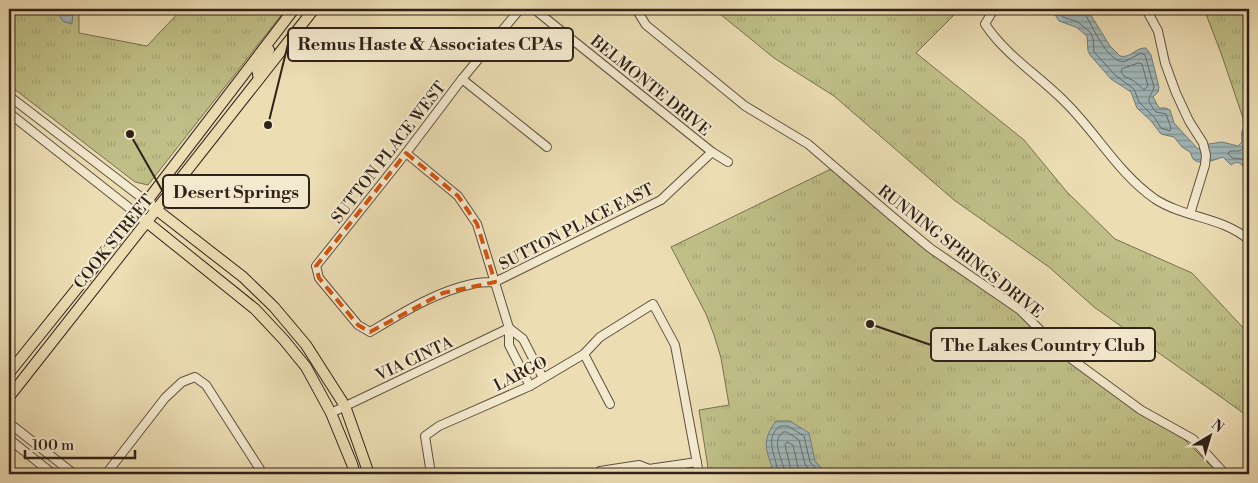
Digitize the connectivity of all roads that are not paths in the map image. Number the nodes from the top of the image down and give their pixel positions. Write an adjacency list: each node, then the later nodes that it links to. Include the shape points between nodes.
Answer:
1 (294, 9): 17 (main road, COOK STREET)
2 (300, 9): 9 (main road, via 260,63 257,69)
3 (314, 9): 9 (main road, COOK STREET)
4 (520, 9): 10 (street, SUTTON PLACE WEST)
5 (534, 9): 14 (street, BELMONTE DRIVE)
6 (636, 9): 47 (street, RUNNING SPRINGS DRIVE, via 646,25 745,106 808,144 930,248 1020,310 1062,352 1141,410 1193,440)
7 (994, 9): 20 (street, via 985,24 996,40 1067,104 1143,189 1157,200)
8 (1146, 9): 20 (street, via 1158,31 1176,94 1203,143 1206,155)
9 (259, 79): 18 (main road, COOK STREET)
10 (462, 79): 13 (street); 15 (street, SUTTON PLACE WEST)
11 (9, 96): 17 (street)
12 (9, 113): 19 (street)
13 (547, 147)
14 (712, 152): 16 (street, BELMONTE DRIVE); 24 (street, SUTTON PLACE EAST, via 661,200)
15 (406, 153): 23 (street, SUTTON PLACE WEST, via 316,266); 24 (street, via 458,196 477,224)
16 (728, 162)
17 (146, 201): 18 (main road); 19 (main road, COOK STREET)
18 (157, 210): 21 (main road, COOK STREET); 32 (main road, via 223,261 274,307 306,345)
19 (137, 214): 21 (main road); 27 (main road, COOK STREET)
20 (1190, 214): 22 (street, via 1234,228)
21 (148, 223): 30 (main road, COOK STREET); 33 (main road, via 255,309 306,367)
22 (1249, 240)
23 (319, 278): 24 (street, SUTTON PLACE EAST, via 358,325 370,332 444,292 473,283)
24 (495, 282): 25 (street)
25 (509, 328): 28 (street, via 523,339); 29 (street, via 509,345); 32 (street, VIA CINTA)
26 (584, 354): 28 (street, LARGO); 31 (street); 36 (street, LARGO, via 600,337 653,304 675,346)
27 (9, 373)
28 (543, 378): 29 (street, LARGO)
29 (530, 386): 44 (street, LARGO, via 439,426 425,436)
30 (9, 397)
31 (610, 404)
32 (345, 406): 33 (street, VIA CINTA); 43 (main road)
33 (331, 413): 42 (main road)
34 (9, 423): 39 (street)
35 (9, 439): 38 (street)
36 (697, 462): 37 (street); 46 (street)
37 (646, 472): 45 (street, via 639,465)
38 (53, 474)
39 (74, 474)
40 (106, 474): 41 (street, via 165,398 182,382 195,377 206,385)
41 (263, 474)
42 (355, 474)
43 (369, 474)
44 (430, 474)
45 (597, 474)
46 (699, 474)
47 (1225, 474)

